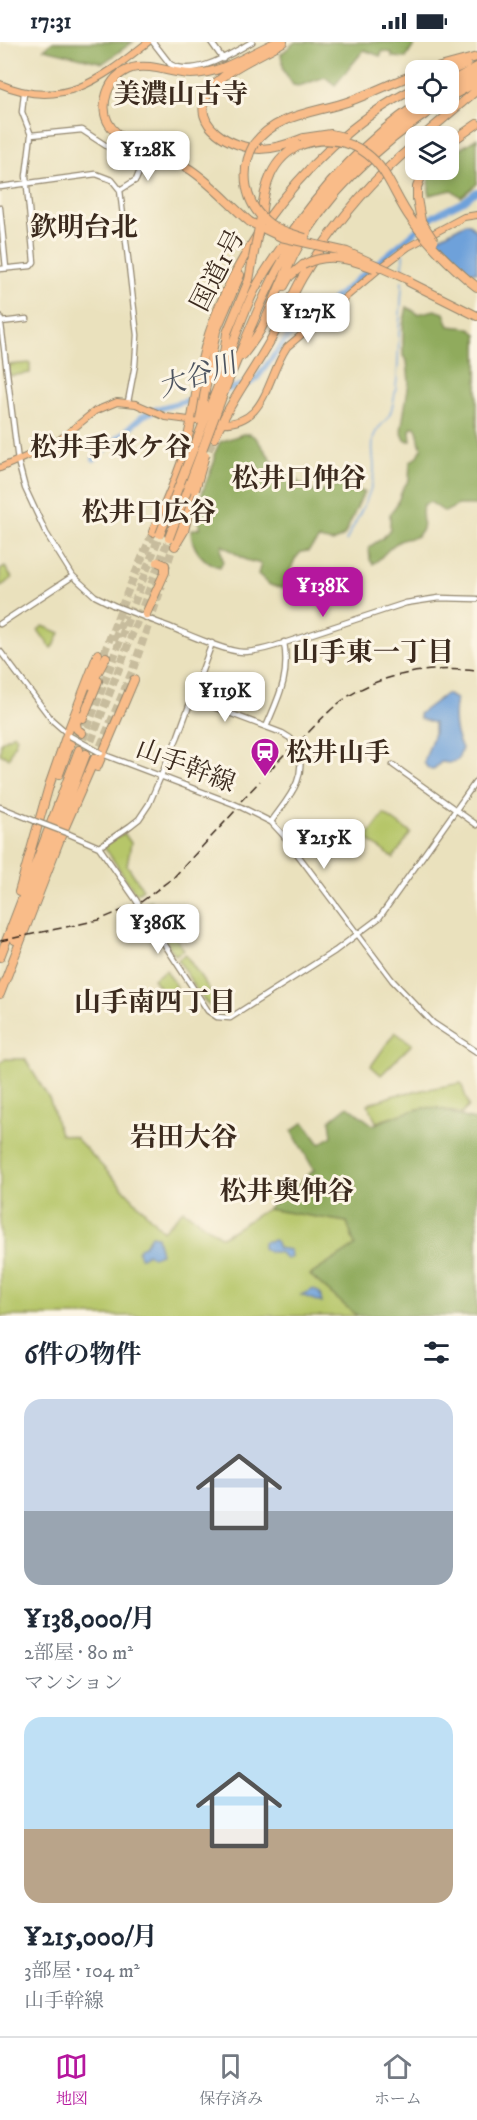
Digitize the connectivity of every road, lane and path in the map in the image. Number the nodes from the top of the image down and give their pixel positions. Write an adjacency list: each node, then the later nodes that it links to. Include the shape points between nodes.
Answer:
1 (148, 42): 18 (main road, via 81,87 64,93)
2 (153, 42): 7 (street, via 173,66 187,68)
3 (211, 42): 7 (street)
4 (252, 42): 7 (street)
5 (276, 42): 37 (highway, bridge, via 209,72 132,69 110,86 105,108 108,124 126,141 193,172 250,222 280,237)
6 (283, 42): 27 (highway, via 215,85 206,98 205,116 218,135 245,147 272,148)
7 (223, 58)
8 (477, 58): 9 (highway); 10 (highway)
9 (459, 63)
10 (459, 67)
11 (477, 67): 12 (highway)
12 (473, 76): 15 (highway); 16 (highway)
13 (405, 78): 37 (highway, bridge, via 281,121 254,144 245,181 259,213 282,230)
14 (0, 84): 18 (main road)
15 (459, 84)
16 (459, 88)
17 (477, 90): 24 (highway)
18 (24, 93): 25 (street, via 22,112)
19 (405, 94): 48 (highway, via 353,129 291,192 252,250 223,313)
20 (405, 114): 33 (highway, via 369,143)
21 (416, 114): 33 (highway, via 372,148)
22 (424, 114): 33 (highway)
23 (477, 124): 26 (highway)
24 (435, 126)
25 (31, 135): 30 (street); 32 (street, via 82,130 108,147 141,154 144,160 138,177)
26 (459, 136)
27 (303, 142): 40 (highway, bridge, via 337,140 371,156 417,227); 47 (highway, bridge, via 282,157 271,172 249,280 227,333)
28 (405, 153): 51 (highway, via 353,204 324,243)
29 (420, 180): 40 (highway, bridge, via 417,198 426,231)
30 (26, 183): 31 (street); 32 (street, via 96,174 108,178); 38 (street, via 34,262 31,266)
31 (0, 187)
32 (120, 190): 49 (street, via 137,335)
33 (327, 195): 36 (highway)
34 (0, 208): 38 (street)
35 (477, 216): 51 (main road, via 464,217 408,247 379,269 287,347 251,415 242,421)
36 (309, 218): 47 (highway, via 275,273); 47 (highway, via 268,266 253,293 237,331)
37 (334, 249): 41 (highway, bridge)
38 (6, 268): 39 (street)
39 (0, 269)
40 (468, 280): 42 (highway)
41 (409, 281): 44 (highway); 47 (highway, bridge, via 341,258 322,258 303,265 285,284 261,337)
42 (477, 287)
43 (0, 316): 46 (street)
44 (477, 316)
45 (27, 319): 46 (street)
46 (1, 322): 53 (street)
47 (227, 376): 55 (highway, bridge, via 184,531 173,541); 56 (highway, bridge)
48 (202, 384): 50 (highway); 56 (highway, bridge, via 199,426)
49 (128, 402): 50 (main road, via 166,417); 53 (main road, via 101,407 52,445)
50 (192, 421): 51 (main road); 56 (highway, bridge, via 157,533)
51 (220, 424): 52 (highway)
52 (214, 438)
53 (18, 461): 54 (main road); 58 (street, via 32,505)
54 (0, 468)
55 (200, 469)
56 (178, 487)
57 (158, 562): 60 (highway, bridge, via 165,565 165,572)
58 (73, 576): 61 (street); 63 (street, bridge, via 94,596)
59 (477, 599): 62 (street, via 439,598 406,603)
60 (146, 614)
61 (0, 624)
62 (285, 642): 63 (street, via 243,652); 69 (street, via 286,676)
63 (212, 643): 67 (street)
64 (0, 651): 71 (street, 山手幹線, via 52,720)
65 (106, 667): 68 (highway)
66 (134, 680): 71 (highway)
67 (192, 699): 69 (street); 73 (street)
68 (83, 718)
69 (266, 727): 77 (street, bridge, via 290,738 301,763 300,778)
70 (82, 732): 71 (highway, via 76,723 102,656)
71 (84, 749): 73 (street, 山手幹線); 81 (highway, via 55,785 36,849); 82 (highway); 83 (highway); 84 (highway, via 65,826)
72 (393, 765): 76 (street)
73 (161, 776): 77 (street, 山手幹線, bridge); 79 (street, via 139,819)
74 (477, 780): 76 (street)
75 (0, 807): 79 (street, bridge)
76 (456, 810): 78 (street); 80 (street, via 379,918)
77 (271, 822): 80 (street, 山手幹線)
78 (477, 825)
79 (99, 847): 80 (street, via 208,1011 222,1018 235,1016)
80 (358, 934): 85 (street, 山手幹線, via 392,980 433,1023)
81 (0, 943)
82 (0, 957)
83 (0, 981)
84 (0, 994)
85 (477, 1052)

